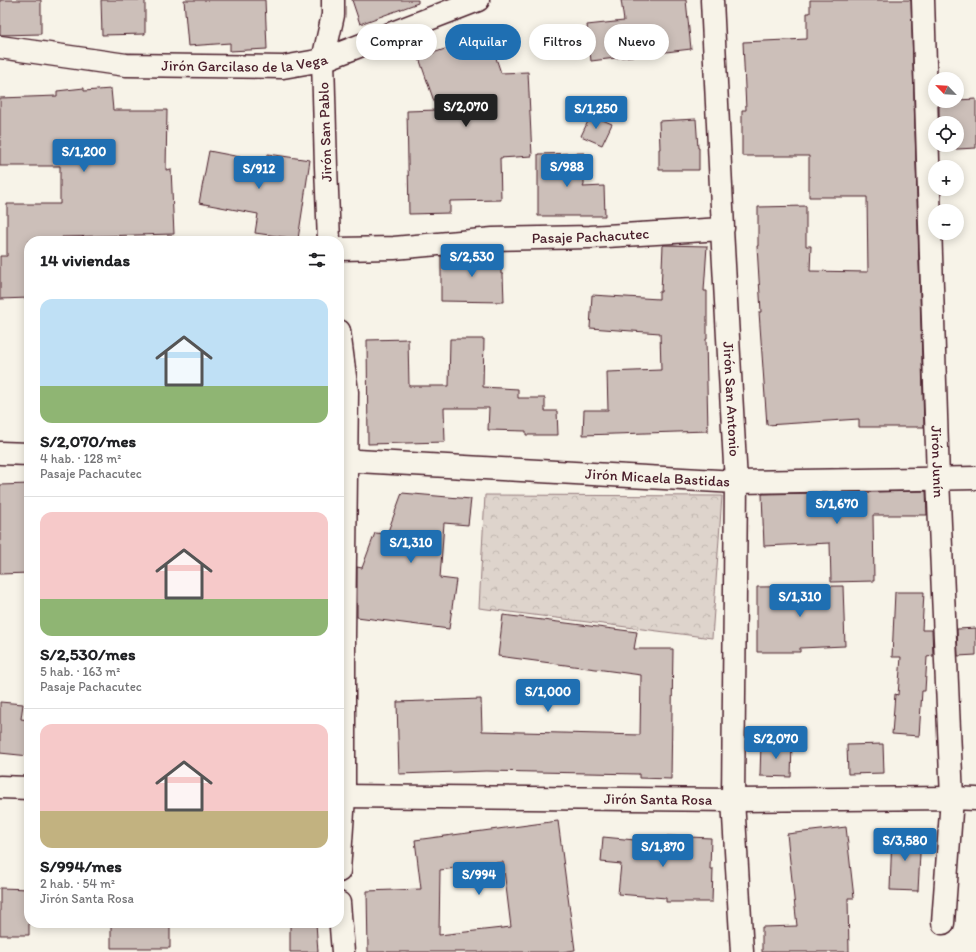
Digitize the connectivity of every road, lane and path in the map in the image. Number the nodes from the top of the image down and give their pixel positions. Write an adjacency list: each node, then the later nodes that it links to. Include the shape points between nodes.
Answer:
1 (333, 0): 6 (street, Jirón San Pablo, via 333,15)
2 (478, 0): 6 (street, Jirón Garcilaso de la Vega)
3 (712, 0): 7 (street, Jirón San Antonio)
4 (923, 0): 16 (street, Jirón Junín)
5 (0, 48): 6 (street, Jirón Garcilaso de la Vega, via 126,65 283,67)
6 (323, 60): 8 (street, Jirón San Pablo)
7 (722, 229): 9 (street, Pasaje Pachacutec, via 590,237 493,239 394,248); 17 (street, Jirón San Antonio)
8 (329, 236)
9 (344, 249)
10 (344, 369): 11 (street, via 347,392)
11 (344, 433)
12 (0, 453): 13 (street)
13 (24, 454)
14 (344, 460): 17 (street, Jirón Micaela Bastidas)
15 (976, 478): 16 (street, Jirón Micaela Bastidas)
16 (938, 479): 17 (street, Jirón Micaela Bastidas); 21 (street, Jirón Junín)
17 (736, 482): 23 (street, Jirón San Antonio)
18 (0, 787): 19 (street)
19 (24, 788)
20 (344, 796): 23 (street, Jirón Santa Rosa)
21 (952, 798): 22 (street, Jirón Santa Rosa); 23 (street, Jirón Santa Rosa); 24 (street, Jirón Junín)
22 (976, 799)
23 (733, 800): 27 (street, Jirón San Antonio)
24 (943, 923)
25 (341, 928): 26 (street)
26 (343, 952)
27 (742, 952)

